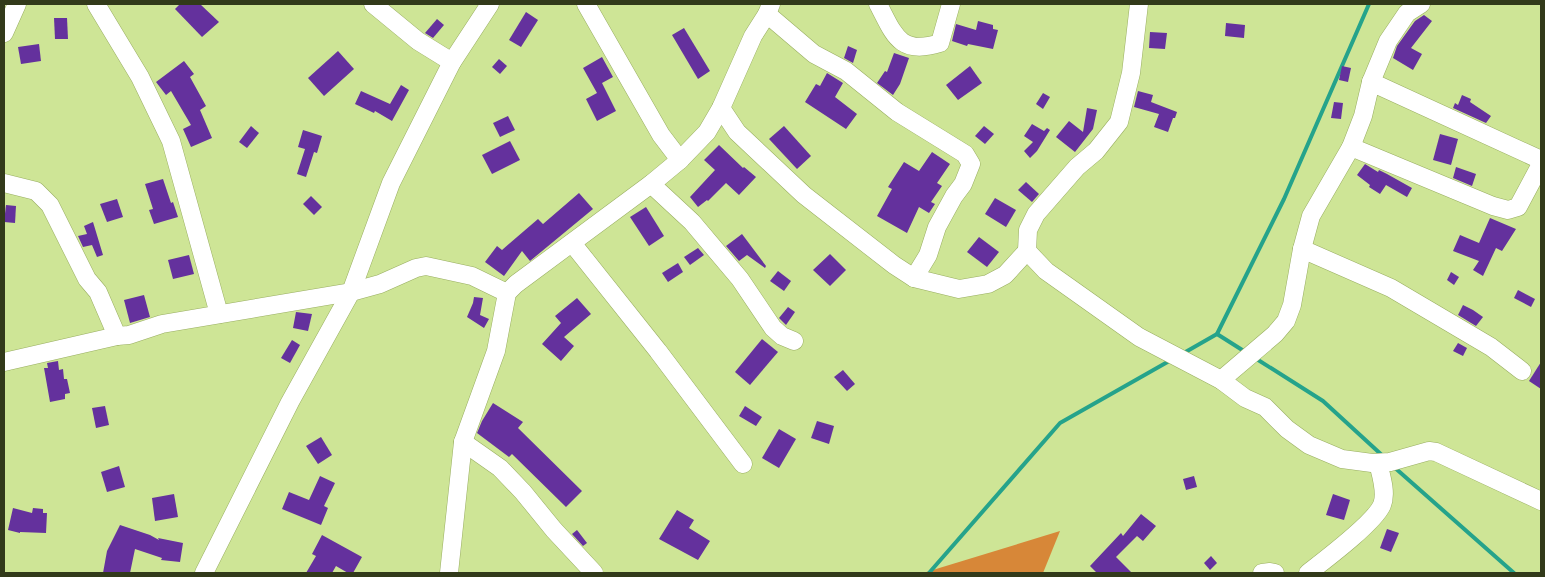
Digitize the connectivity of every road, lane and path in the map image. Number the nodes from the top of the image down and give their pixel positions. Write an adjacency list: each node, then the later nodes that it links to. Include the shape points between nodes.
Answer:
1 (17, 4): 11 (street)
2 (96, 4): 27 (street, via 140,77 171,140)
3 (373, 4): 12 (street, via 418,41)
4 (490, 4): 12 (street)
5 (586, 4): 16 (street, via 661,135)
6 (878, 4): 7 (street, via 896,38 909,46 928,47 940,43)
7 (951, 4)
8 (1138, 4): 23 (street, via 1131,73 1119,122 1036,214 1028,230)
9 (1421, 4): 13 (street, via 1407,13 1388,41)
10 (769, 9): 14 (street, via 753,36); 24 (street, via 814,54 846,71 898,112 965,154 971,164)
11 (4, 33)
12 (452, 62): 25 (street, via 392,183)
13 (1371, 82): 15 (street); 17 (street)
14 (721, 108): 16 (street, via 707,132); 24 (street, via 737,132 804,195)
15 (1351, 147): 18 (street, via 1508,210 1518,207); 22 (street, via 1311,216)
16 (680, 160): 20 (street)
17 (1541, 160)
18 (1541, 164)
19 (4, 183): 28 (street, via 36,191 50,205 87,279 98,292)
20 (651, 184): 21 (street); 29 (street, via 692,222 740,279 773,328)
21 (572, 243): 26 (street); 35 (street)
22 (1302, 249): 31 (street, via 1391,288 1491,347); 32 (street, via 1286,321)
23 (1027, 252): 24 (street, via 1005,275 988,284 959,289); 32 (street, via 1046,271 1139,337)
24 (914, 278)
25 (351, 292): 26 (street, via 426,266 472,276); 27 (street); 37 (street, via 290,402)
26 (507, 294): 33 (street, via 496,351)
27 (219, 314): 28 (street)
28 (117, 336): 30 (street)
29 (794, 342)
30 (4, 362)
31 (1522, 371)
32 (1221, 380): 34 (street, via 1245,398 1265,407 1309,445 1342,459)
33 (463, 442): 38 (street); 39 (street, via 500,468)
34 (1378, 463): 36 (street, via 1436,452); 42 (street, via 1383,483 1382,504 1375,516)
35 (743, 464)
36 (1541, 501)
37 (204, 573)
38 (449, 573)
39 (594, 573)
40 (1262, 573): 41 (street)
41 (1275, 573)
42 (1308, 573)

